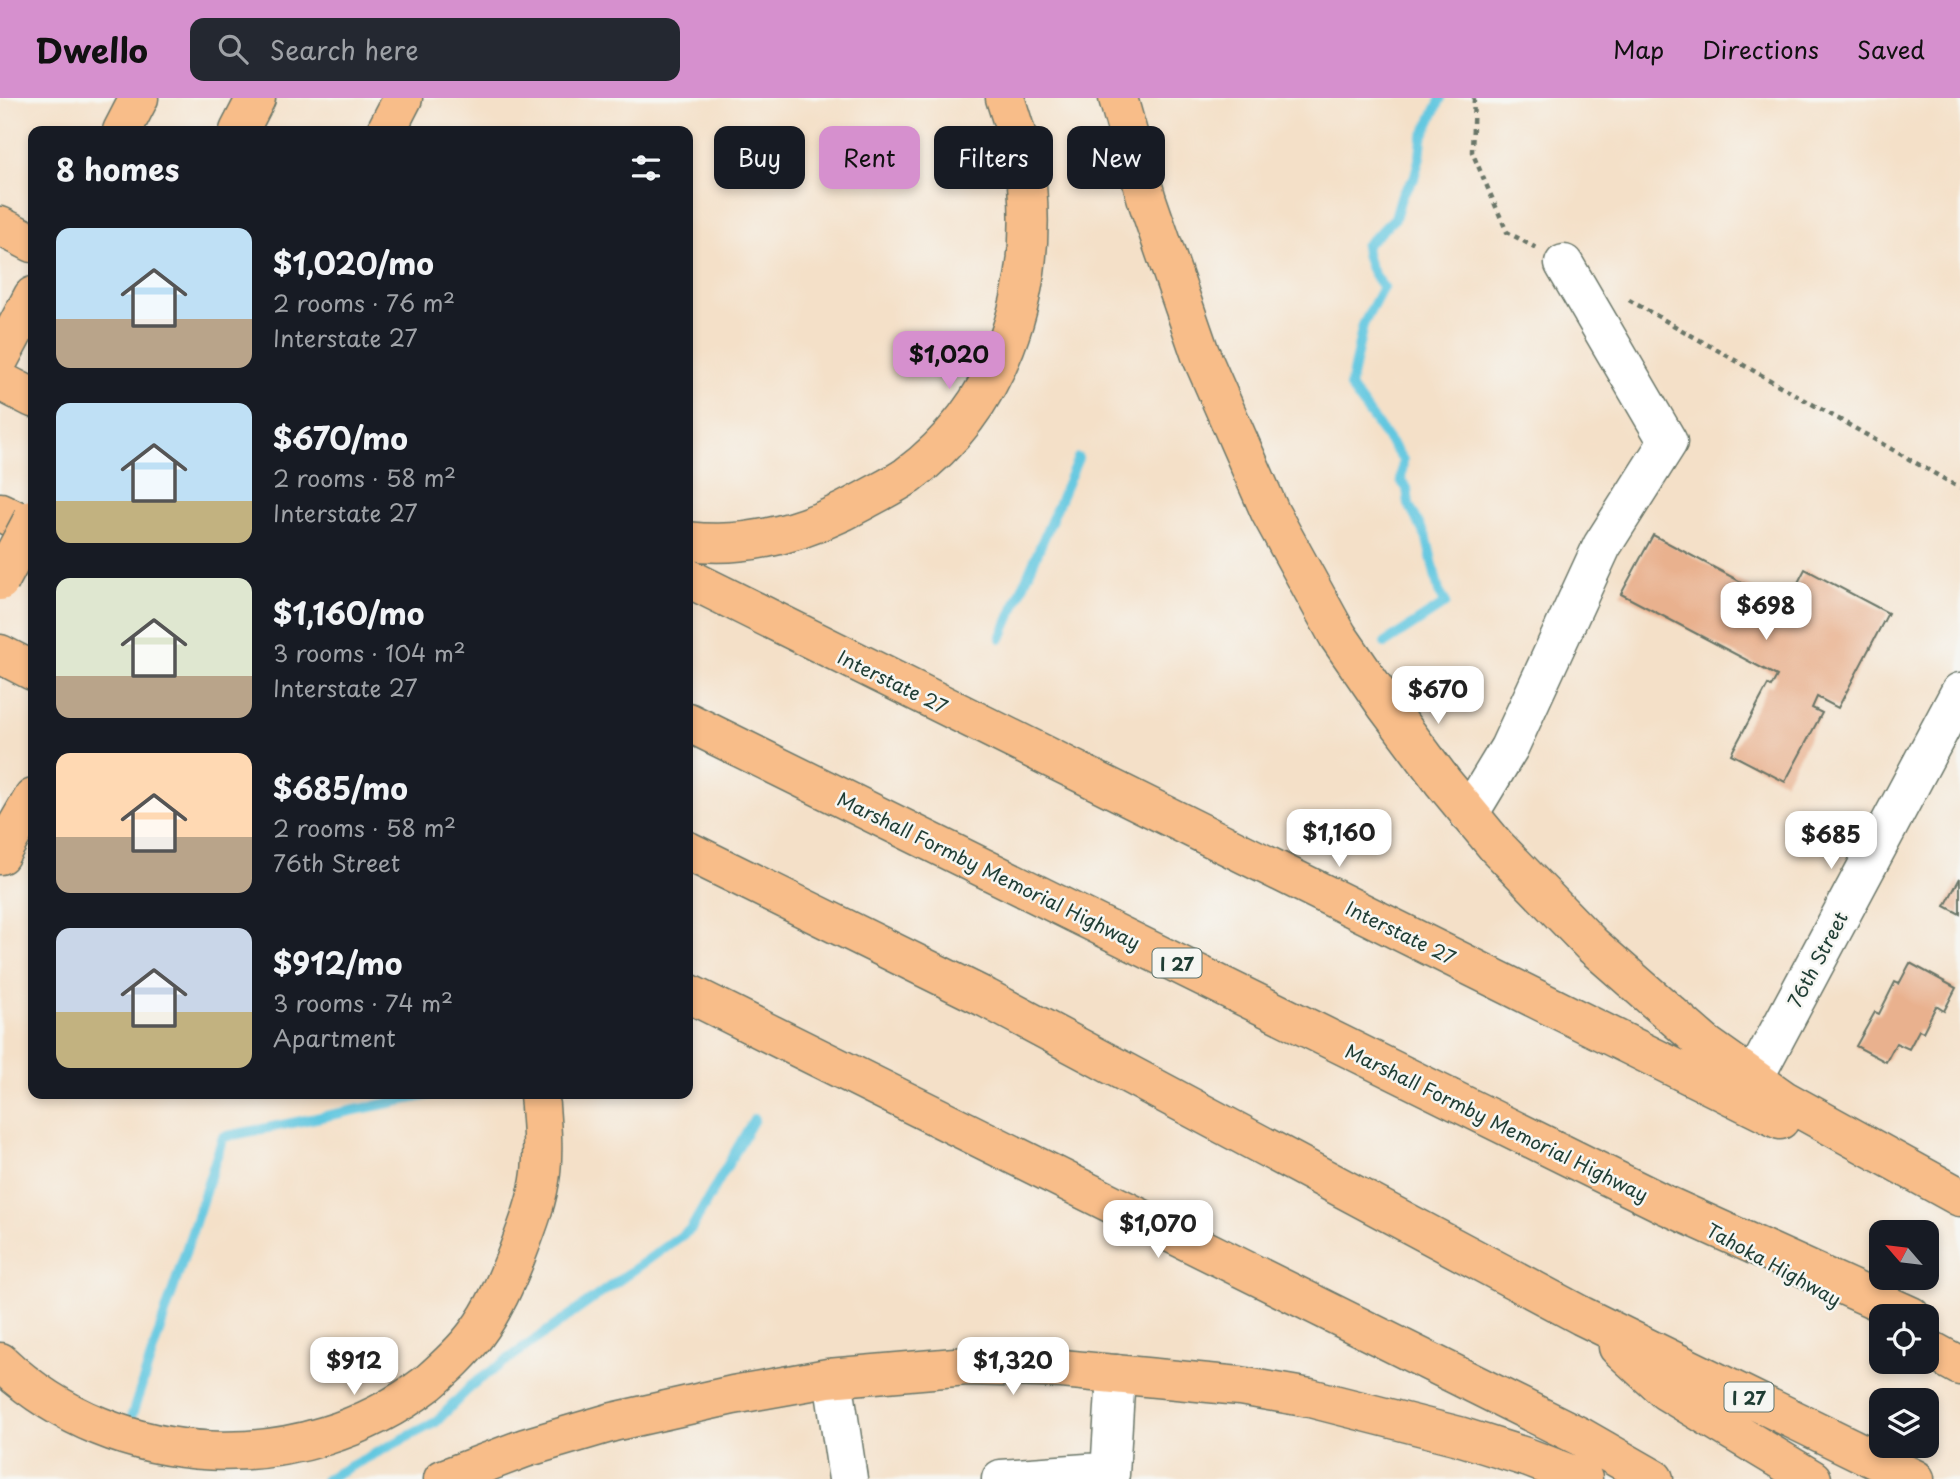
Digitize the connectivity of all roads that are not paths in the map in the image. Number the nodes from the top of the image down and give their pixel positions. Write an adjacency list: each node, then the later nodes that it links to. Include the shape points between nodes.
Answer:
1 (139, 98): 5 (main road)
2 (256, 98): 6 (main road)
3 (1005, 98): 17 (main road, via 1027,182 1027,264 1010,337 976,404 933,454 906,477 837,516 793,532)
4 (1118, 98): 25 (main road, via 1147,200 1200,353 1270,512 1338,636)
5 (125, 126)
6 (242, 126)
7 (0, 226): 8 (main road)
8 (28, 240)
9 (1564, 264): 25 (street, via 1668,442 1602,546 1509,748)
10 (28, 305): 11 (main road)
11 (0, 358)
12 (0, 382): 13 (main road)
13 (28, 396)
14 (0, 512): 15 (main road)
15 (28, 526)
16 (28, 528): 18 (main road, bridge)
17 (693, 542)
18 (0, 581)
19 (693, 581): 33 (main road, Interstate 27, via 1760,1110)
20 (0, 654): 21 (main road)
21 (28, 668)
22 (1960, 692): 29 (street, 76th Street)
23 (693, 724): 32 (main road, Marshall Formby Memorial Highway / I 27)
24 (28, 807): 27 (main road)
25 (1469, 814): 29 (main road, via 1592,945 1705,1044)
26 (693, 853): 35 (main road, I 27, via 986,998)
27 (0, 855)
28 (693, 995): 49 (main road, via 1569,1431)
29 (1754, 1078): 31 (main road, via 1784,1100)
30 (539, 1099): 40 (main road, via 541,1175 529,1223 495,1304 446,1367 410,1399 364,1426 322,1444 274,1453 187,1455 115,1436 77,1418)
31 (1960, 1197)
32 (1666, 1205): 34 (main road); 36 (main road, Tahoka Highway / I 27)
33 (1960, 1219)
34 (1885, 1304)
35 (1582, 1316): 50 (main road, via 1667,1391); 51 (main road, I 27)
36 (1869, 1316)
37 (1939, 1328): 38 (main road)
38 (1960, 1338)
39 (1939, 1355): 41 (main road)
40 (0, 1362)
41 (1960, 1366)
42 (1115, 1374): 43 (main road, via 967,1366); 44 (street); 48 (main road, via 1310,1398 1459,1436)
43 (833, 1378): 45 (main road, via 613,1422); 46 (street)
44 (1107, 1476): 47 (street)
45 (443, 1479)
46 (848, 1479)
47 (1001, 1479)
48 (1583, 1479)
49 (1654, 1479)
50 (1812, 1479)
51 (1915, 1479)

